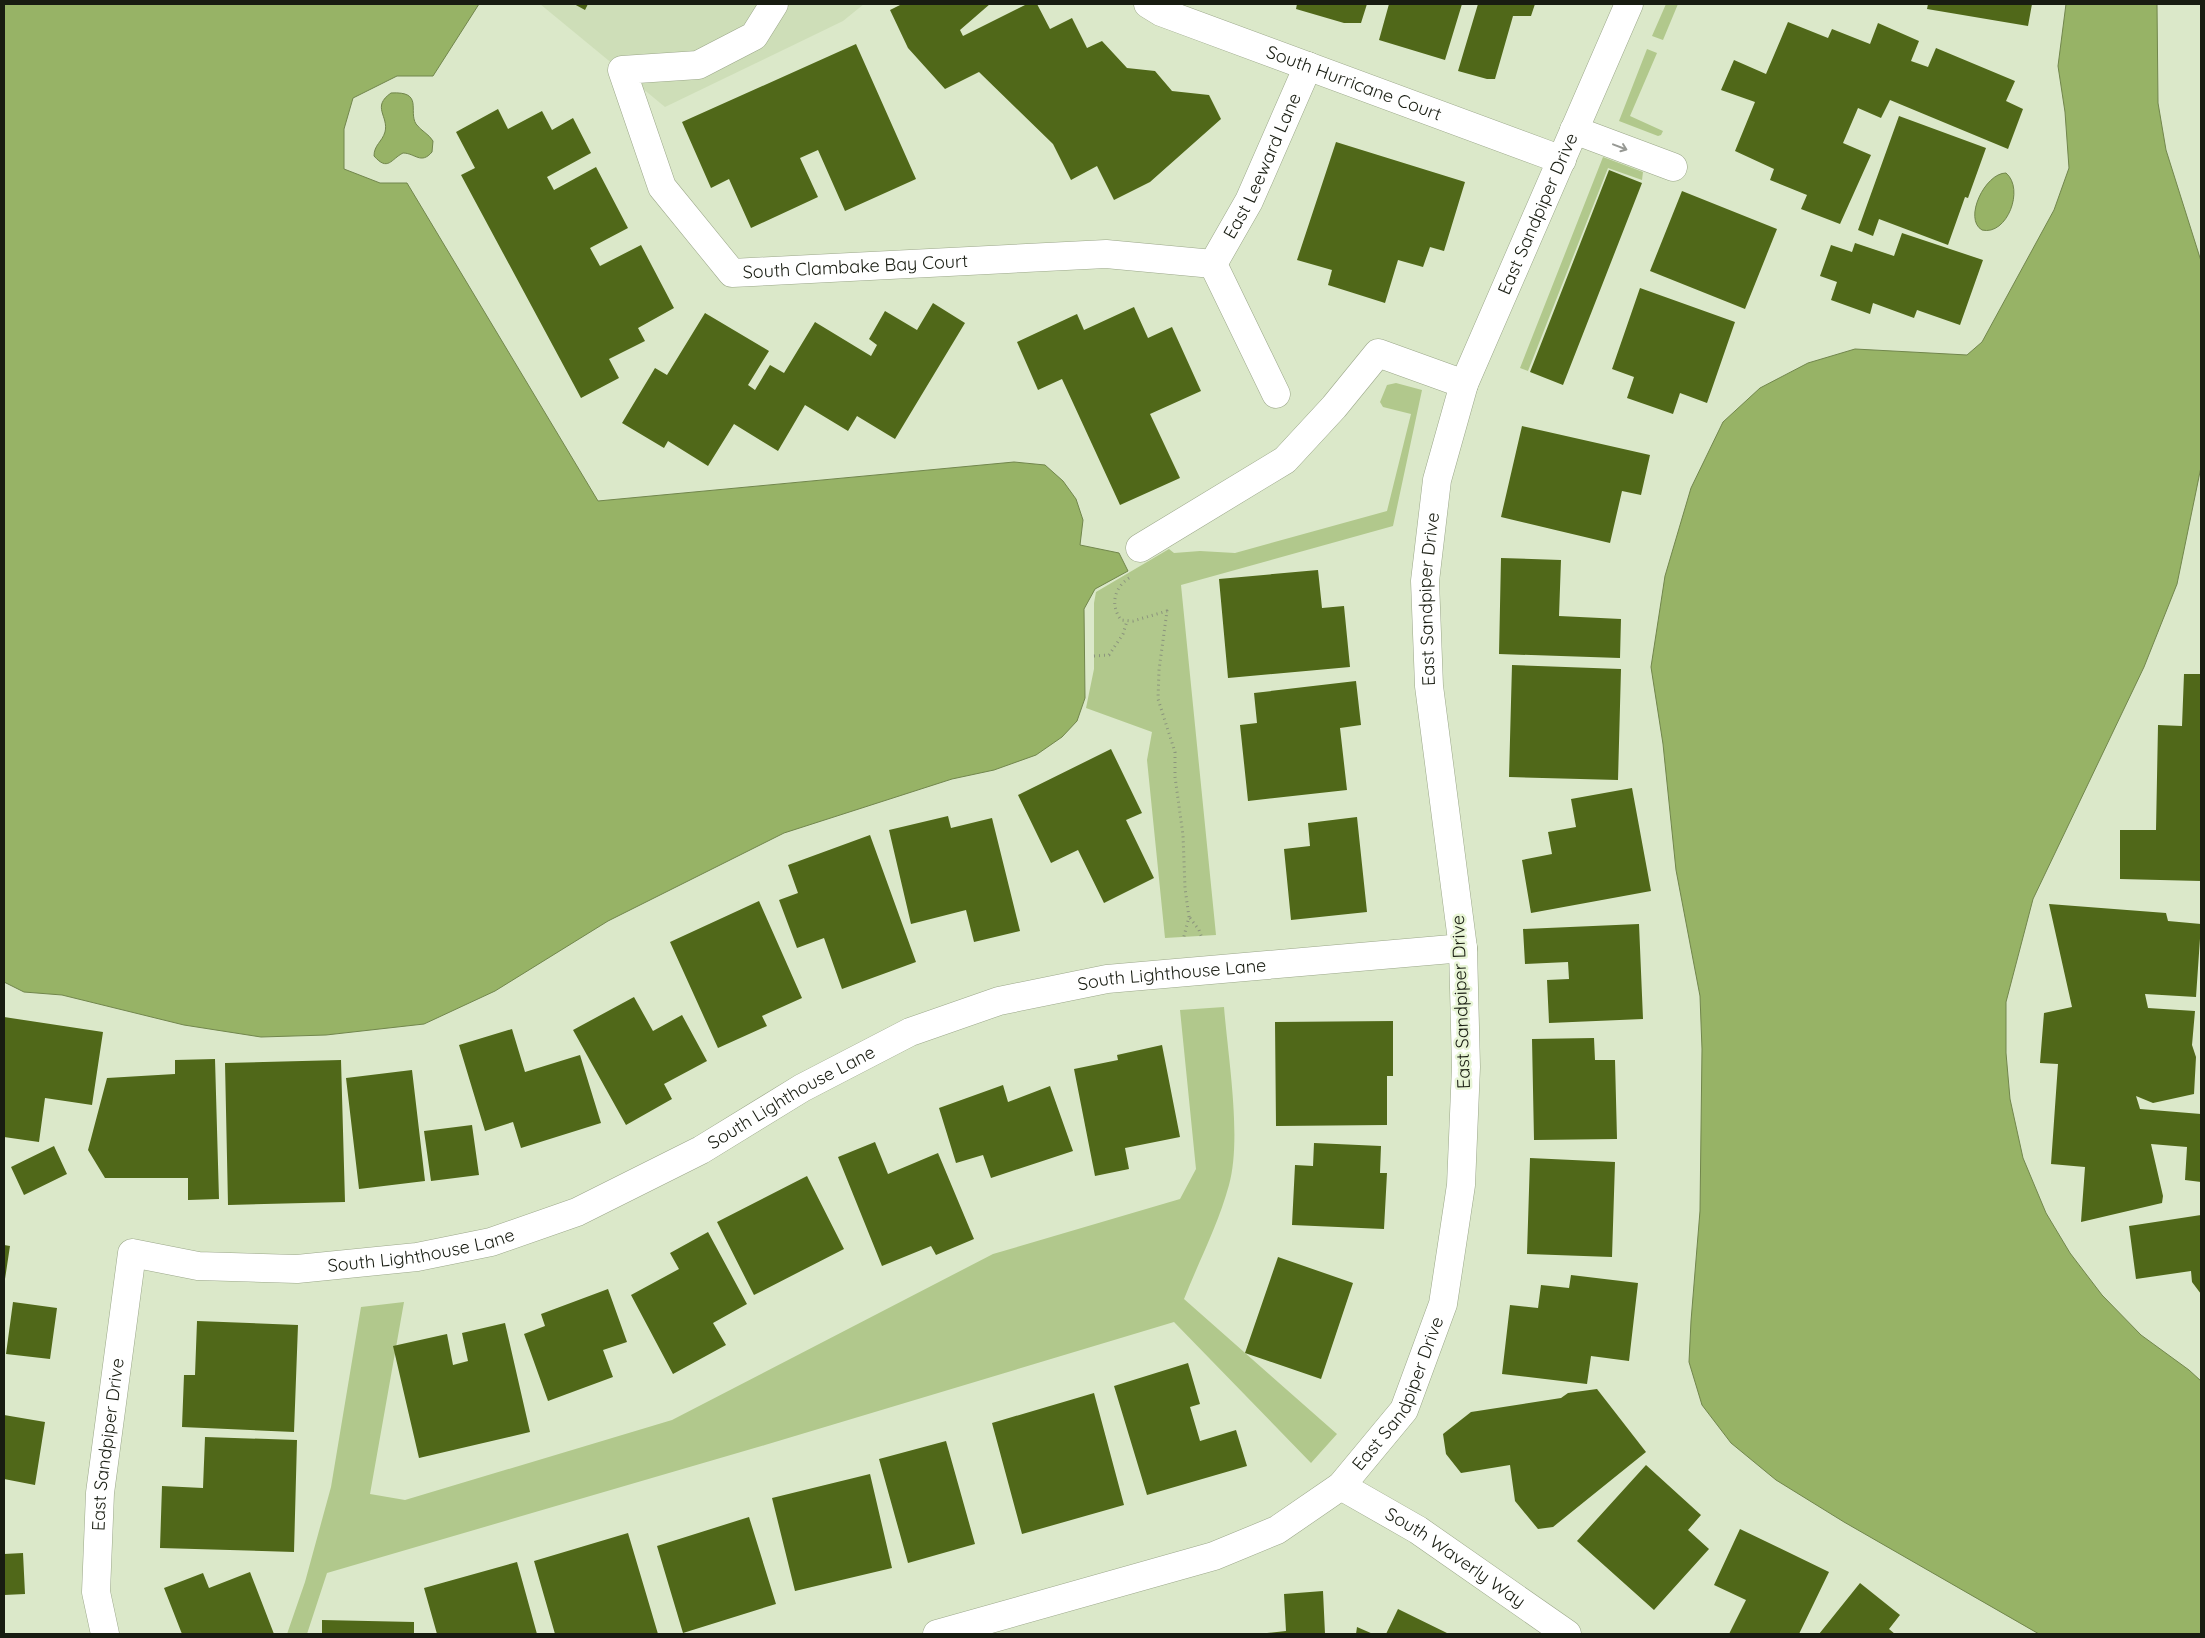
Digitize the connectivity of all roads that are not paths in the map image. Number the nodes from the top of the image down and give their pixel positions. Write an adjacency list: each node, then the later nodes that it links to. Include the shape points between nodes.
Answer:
1 (774, 4): 8 (street, South Clambake Bay Court, via 754,36 698,64 622,70 662,187 732,273 1106,254)
2 (1148, 4): 4 (street, South Hurricane Court, via 1161,12)
3 (1628, 4): 5 (street, East Sandpiper Drive)
4 (1308, 66): 6 (street, South Hurricane Court); 8 (street, East Leeward Lane, via 1249,201)
5 (1574, 130): 6 (street, East Sandpiper Drive); 7 (street, one-way to 7)
6 (1562, 160): 9 (street, East Sandpiper Drive)
7 (1673, 167)
8 (1213, 264): 10 (street)
9 (1464, 384): 11 (street, via 1378,353 1285,460); 12 (street, East Sandpiper Drive, via 1437,480 1425,581 1429,686)
10 (1276, 394)
11 (1140, 548)
12 (1463, 948): 13 (street, South Lighthouse Lane, via 1107,979 999,1002 910,1032 802,1088 701,1150 577,1212 491,1242 417,1256 297,1268 198,1266); 14 (street, East Sandpiper Drive, via 1466,1067 1461,1184 1443,1304 1404,1410)
13 (132, 1253): 15 (street, East Sandpiper Drive, via 100,1493 96,1592)
14 (1341, 1486): 16 (street, East Sandpiper Drive, via 1276,1530 1214,1556); 17 (street, South Waverly Way, via 1418,1530)
15 (105, 1634)
16 (938, 1634)
17 (1567, 1634)

